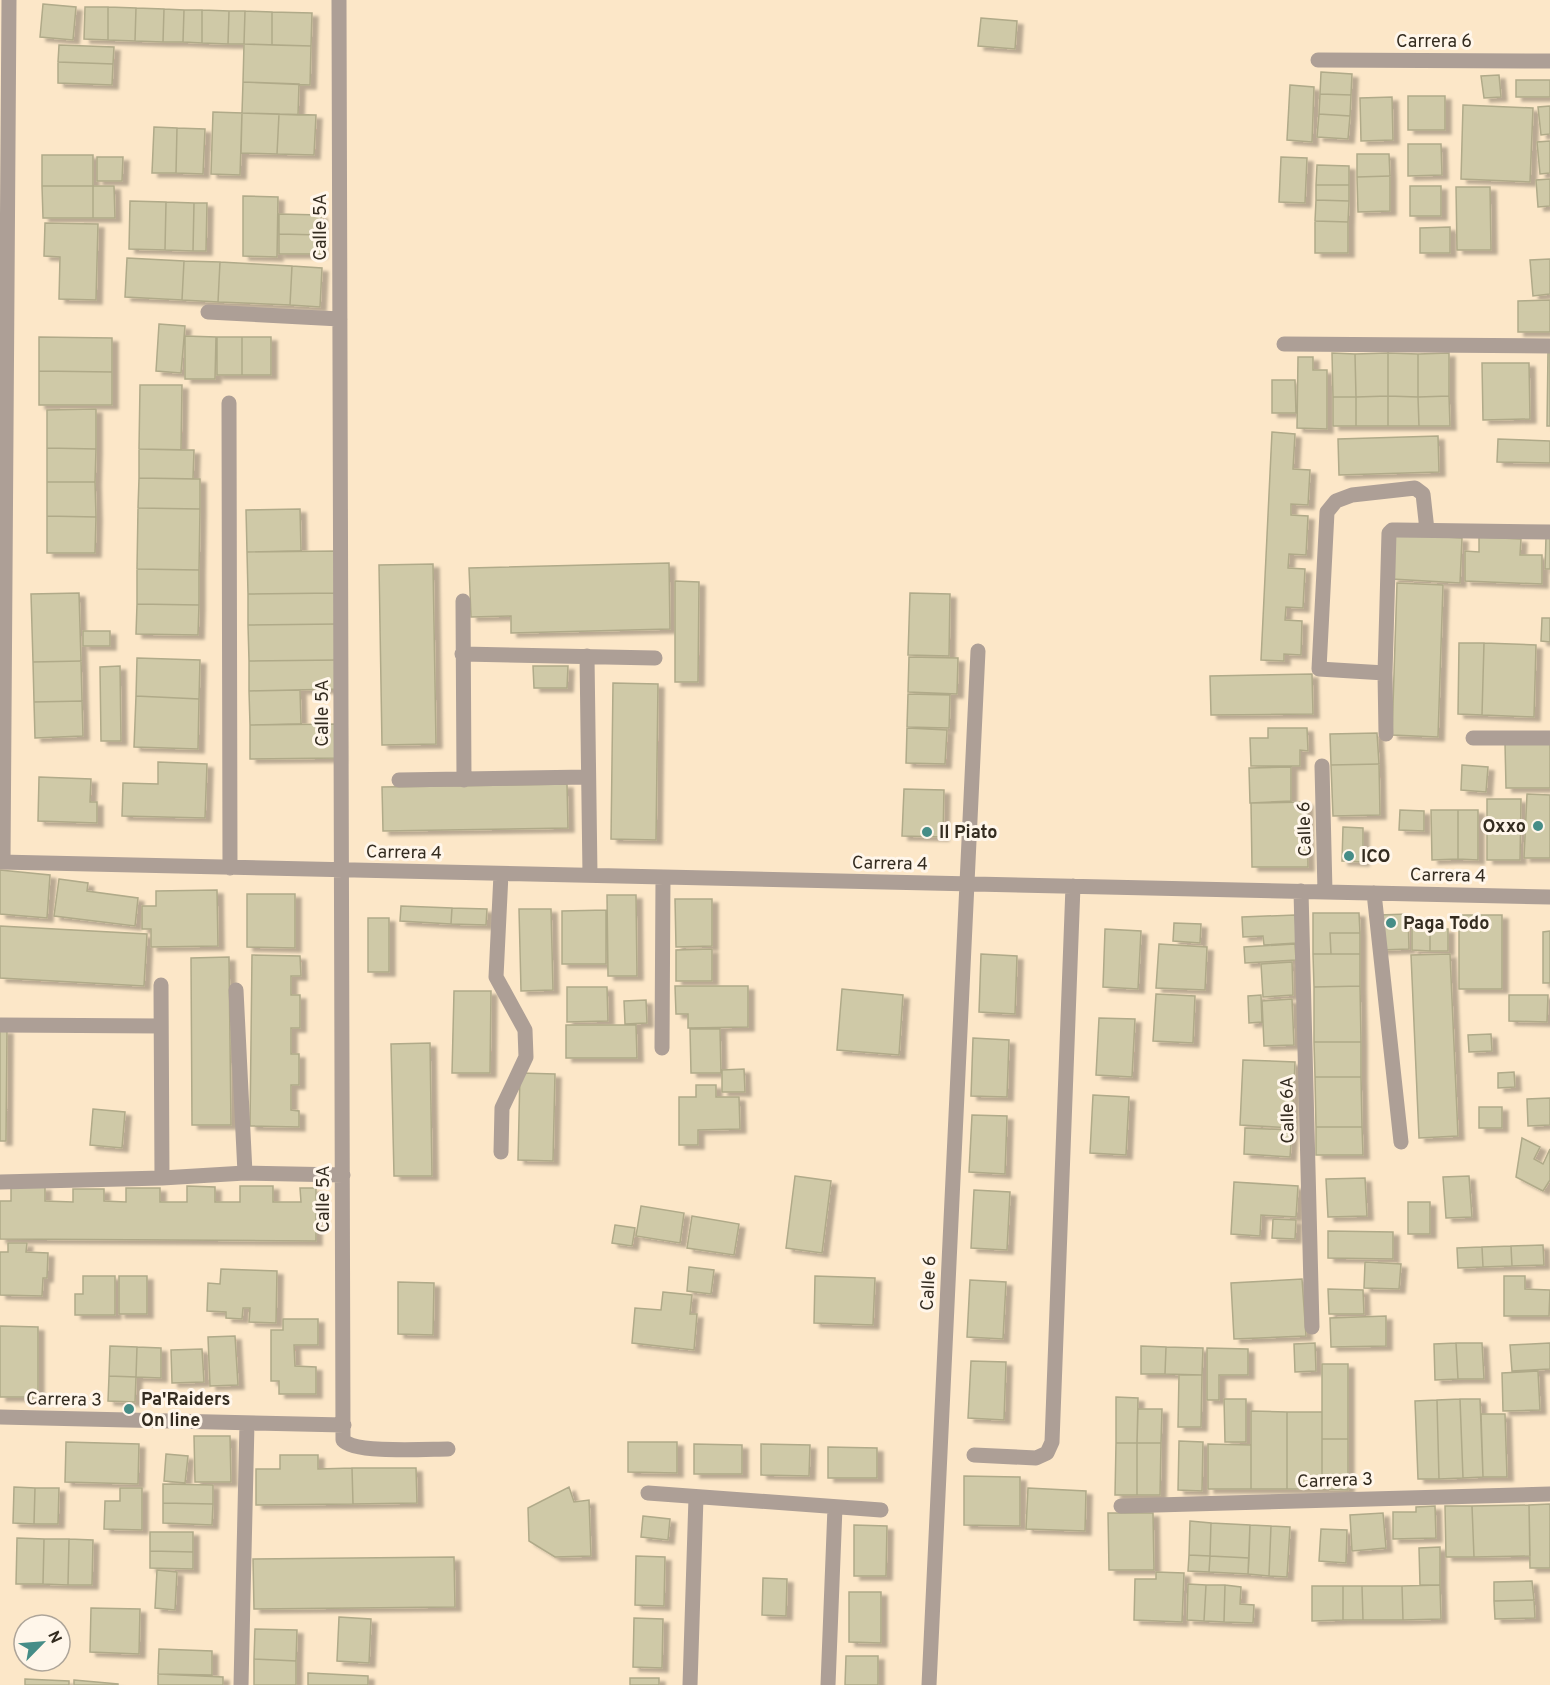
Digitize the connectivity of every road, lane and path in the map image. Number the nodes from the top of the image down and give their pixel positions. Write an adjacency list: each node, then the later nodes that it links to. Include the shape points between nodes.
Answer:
1 (9, 0): 12 (street)
2 (339, 0): 6 (street, Calle 5A)
3 (1318, 60): 4 (street, Carrera 6)
4 (1550, 61)
5 (208, 312): 6 (street)
6 (340, 319): 28 (street, Calle 5A)
7 (1284, 344): 8 (street)
8 (1550, 346)
9 (229, 403): 27 (street)
10 (1427, 530): 11 (street); 18 (street, via 1389,533); 18 (street, via 1423,494 1415,488 1352,495 1336,501 1327,512 1319,669)
11 (1550, 532)
12 (2, 536): 26 (street)
13 (463, 601): 15 (street)
14 (978, 651): 32 (street, Calle 6)
15 (462, 654): 16 (street); 25 (street)
16 (587, 656): 17 (street); 23 (street)
17 (655, 658)
18 (1385, 673): 19 (street)
19 (1386, 734)
20 (1473, 738): 21 (street)
21 (1550, 738)
22 (1322, 766): 35 (street, Calle 6)
23 (588, 777): 25 (street); 30 (street)
24 (399, 780): 25 (street)
25 (464, 780)
26 (1, 862): 27 (street, Carrera 4)
27 (230, 868): 28 (street, Carrera 4)
28 (342, 870): 29 (street, Carrera 4); 46 (street, Calle 5A)
29 (501, 874): 30 (street, Carrera 4); 44 (street, via 496,977 525,1030 526,1057 502,1108)
30 (590, 876): 31 (street, Carrera 4)
31 (663, 877): 32 (street, Carrera 4); 42 (street)
32 (967, 884): 33 (street, Carrera 4); 64 (street, Calle 6)
33 (1073, 886): 34 (street, Carrera 4); 54 (street, via 1052,1442 1047,1453 1036,1458)
34 (1300, 891): 35 (street, Carrera 4); 49 (street, Calle 6A)
35 (1325, 892): 36 (street, Carrera 4)
36 (1374, 893): 37 (street, Carrera 4); 43 (street)
37 (1550, 897)
38 (161, 985): 41 (street)
39 (236, 990): 45 (street)
40 (0, 1024): 41 (street)
41 (160, 1026): 47 (street)
42 (662, 1048)
43 (1401, 1142)
44 (501, 1152)
45 (245, 1173): 46 (street); 47 (street)
46 (343, 1175): 52 (street, Calle 5A)
47 (162, 1178): 48 (street)
48 (0, 1182)
49 (1312, 1327)
50 (0, 1417): 51 (street, Carrera 3)
51 (247, 1423): 52 (street, Carrera 3); 61 (street)
52 (344, 1425): 53 (street, via 343,1440 362,1449)
53 (448, 1449)
54 (974, 1455)
55 (648, 1493): 57 (street)
56 (1550, 1494): 58 (street, Carrera 3)
57 (696, 1497): 59 (street); 62 (street)
58 (1121, 1506)
59 (835, 1507): 60 (street); 63 (street)
60 (881, 1510)
61 (241, 1685)
62 (690, 1685)
63 (828, 1685)
64 (929, 1685)

